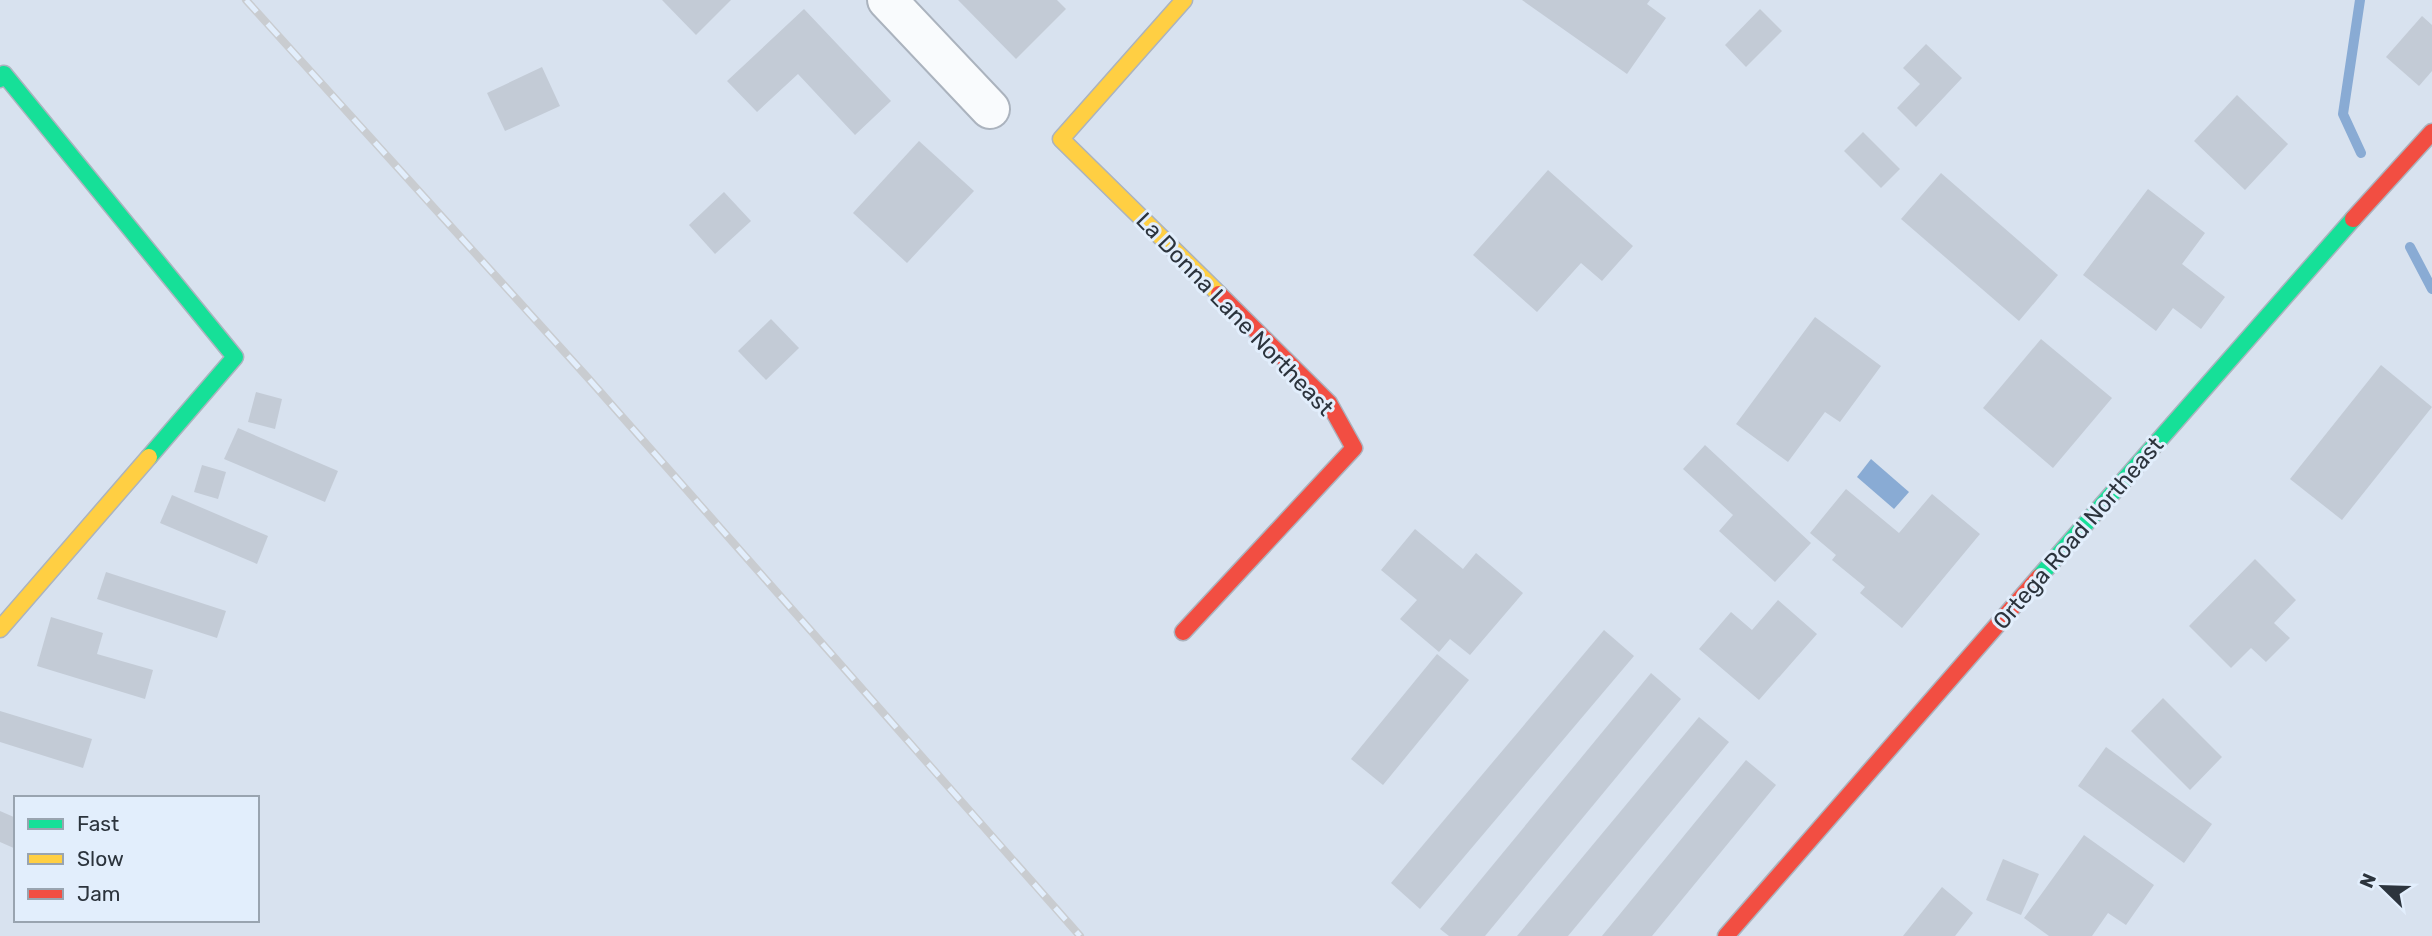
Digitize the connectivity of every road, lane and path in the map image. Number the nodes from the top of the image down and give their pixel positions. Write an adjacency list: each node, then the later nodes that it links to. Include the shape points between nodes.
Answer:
1 (887, 0): 4 (street)
2 (1184, 0): 7 (street, La Donna Lane Northeast, via 1061,139 1328,403 1354,447)
3 (0, 79): 6 (street, via 4,74 235,357)
4 (990, 109)
5 (2432, 132): 8 (street, Ortega Road Northeast)
6 (0, 629)
7 (1183, 632)
8 (1726, 936)

